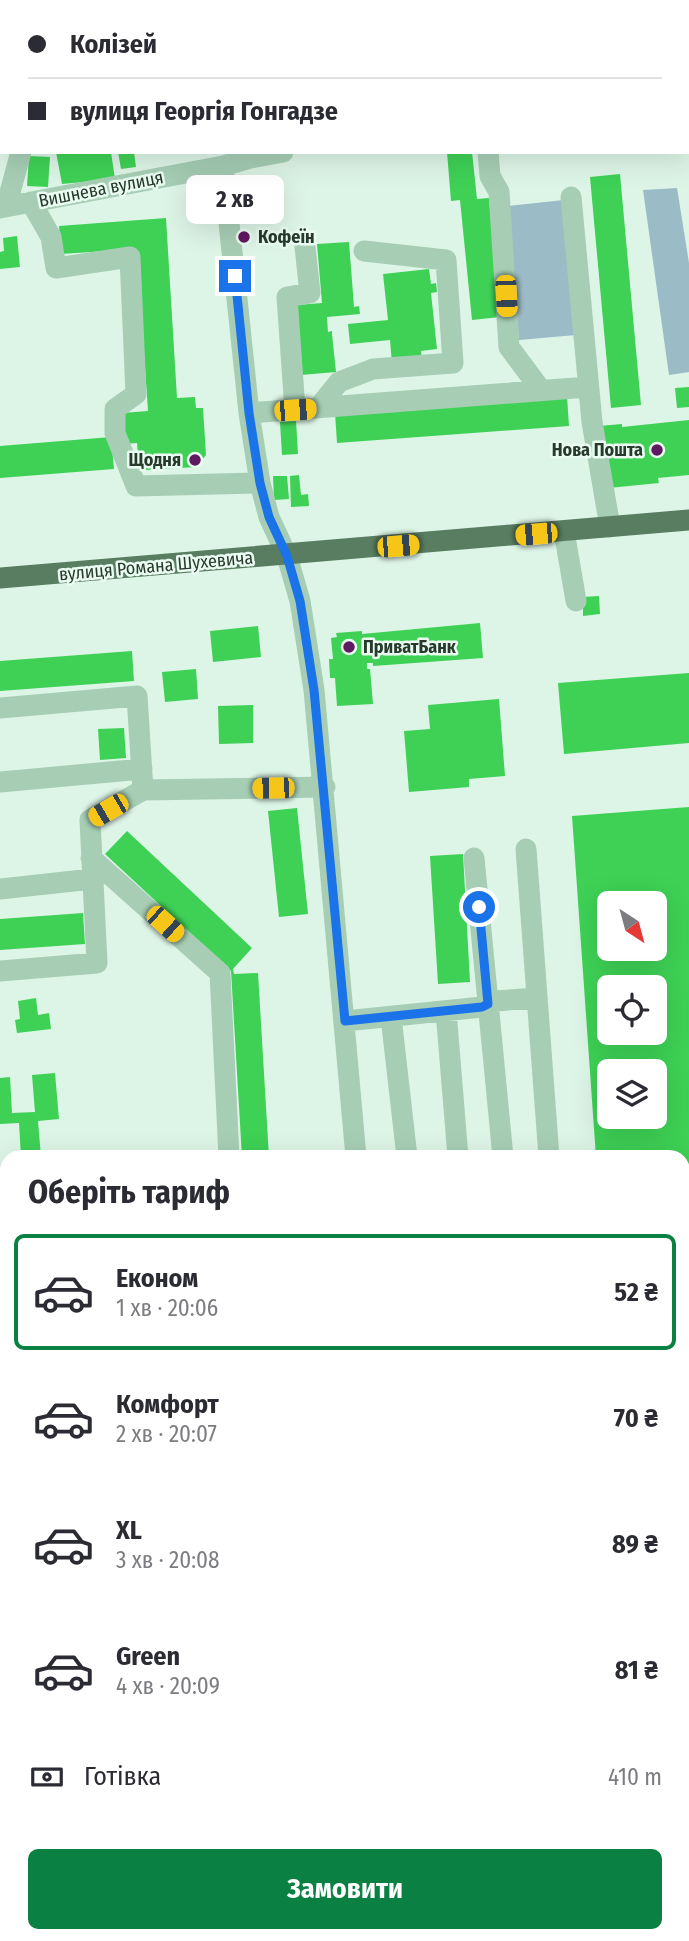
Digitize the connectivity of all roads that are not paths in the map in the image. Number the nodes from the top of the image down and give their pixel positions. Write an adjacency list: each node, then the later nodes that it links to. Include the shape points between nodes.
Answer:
1 (20, 154): 7 (street)
2 (488, 154): 11 (street, via 490,176 499,192 509,347)
3 (250, 155): 4 (street, Вишнева вулиця)
4 (223, 166): 6 (street, Вишнева вулиця); 14 (street)
5 (571, 197): 10 (street)
6 (31, 202): 7 (street, Вишнева вулиця); 15 (street, via 51,237 55,268 130,257 136,394 115,409 115,433 136,486)
7 (3, 207)
8 (305, 247): 13 (street, via 310,293 287,297)
9 (364, 251): 12 (street, via 446,260 453,363 373,369 339,382)
10 (588, 387): 11 (street); 17 (street)
11 (541, 390): 12 (street)
12 (318, 408): 13 (street)
13 (295, 410): 14 (street)
14 (249, 413): 15 (street)
15 (260, 483): 19 (street)
16 (689, 520): 17 (main road, вулиця Романа Шухевича)
17 (610, 527): 18 (main road, вулиця Романа Шухевича)
18 (564, 531): 19 (main road, вулиця Романа Шухевича); 21 (street)
19 (287, 556): 20 (main road, вулиця Романа Шухевича); 25 (street, via 300,601)
20 (0, 579)
21 (576, 601)
22 (0, 708): 23 (street, via 137,696)
23 (143, 780): 24 (street); 25 (street); 28 (street, via 90,820)
24 (0, 782)
25 (324, 787): 35 (street)
26 (526, 849): 31 (street)
27 (474, 858): 32 (street)
28 (91, 869): 29 (street); 30 (street, via 97,963); 36 (street, via 220,973)
29 (0, 889)
30 (0, 971)
31 (535, 998): 32 (street); 41 (street)
32 (488, 1004): 33 (street); 40 (street)
33 (446, 1011): 34 (street); 39 (street)
34 (391, 1017): 35 (street); 38 (street)
35 (345, 1021): 37 (street)
36 (229, 1150)
37 (355, 1150)
38 (406, 1150)
39 (457, 1150)
40 (502, 1150)
41 (548, 1150)

